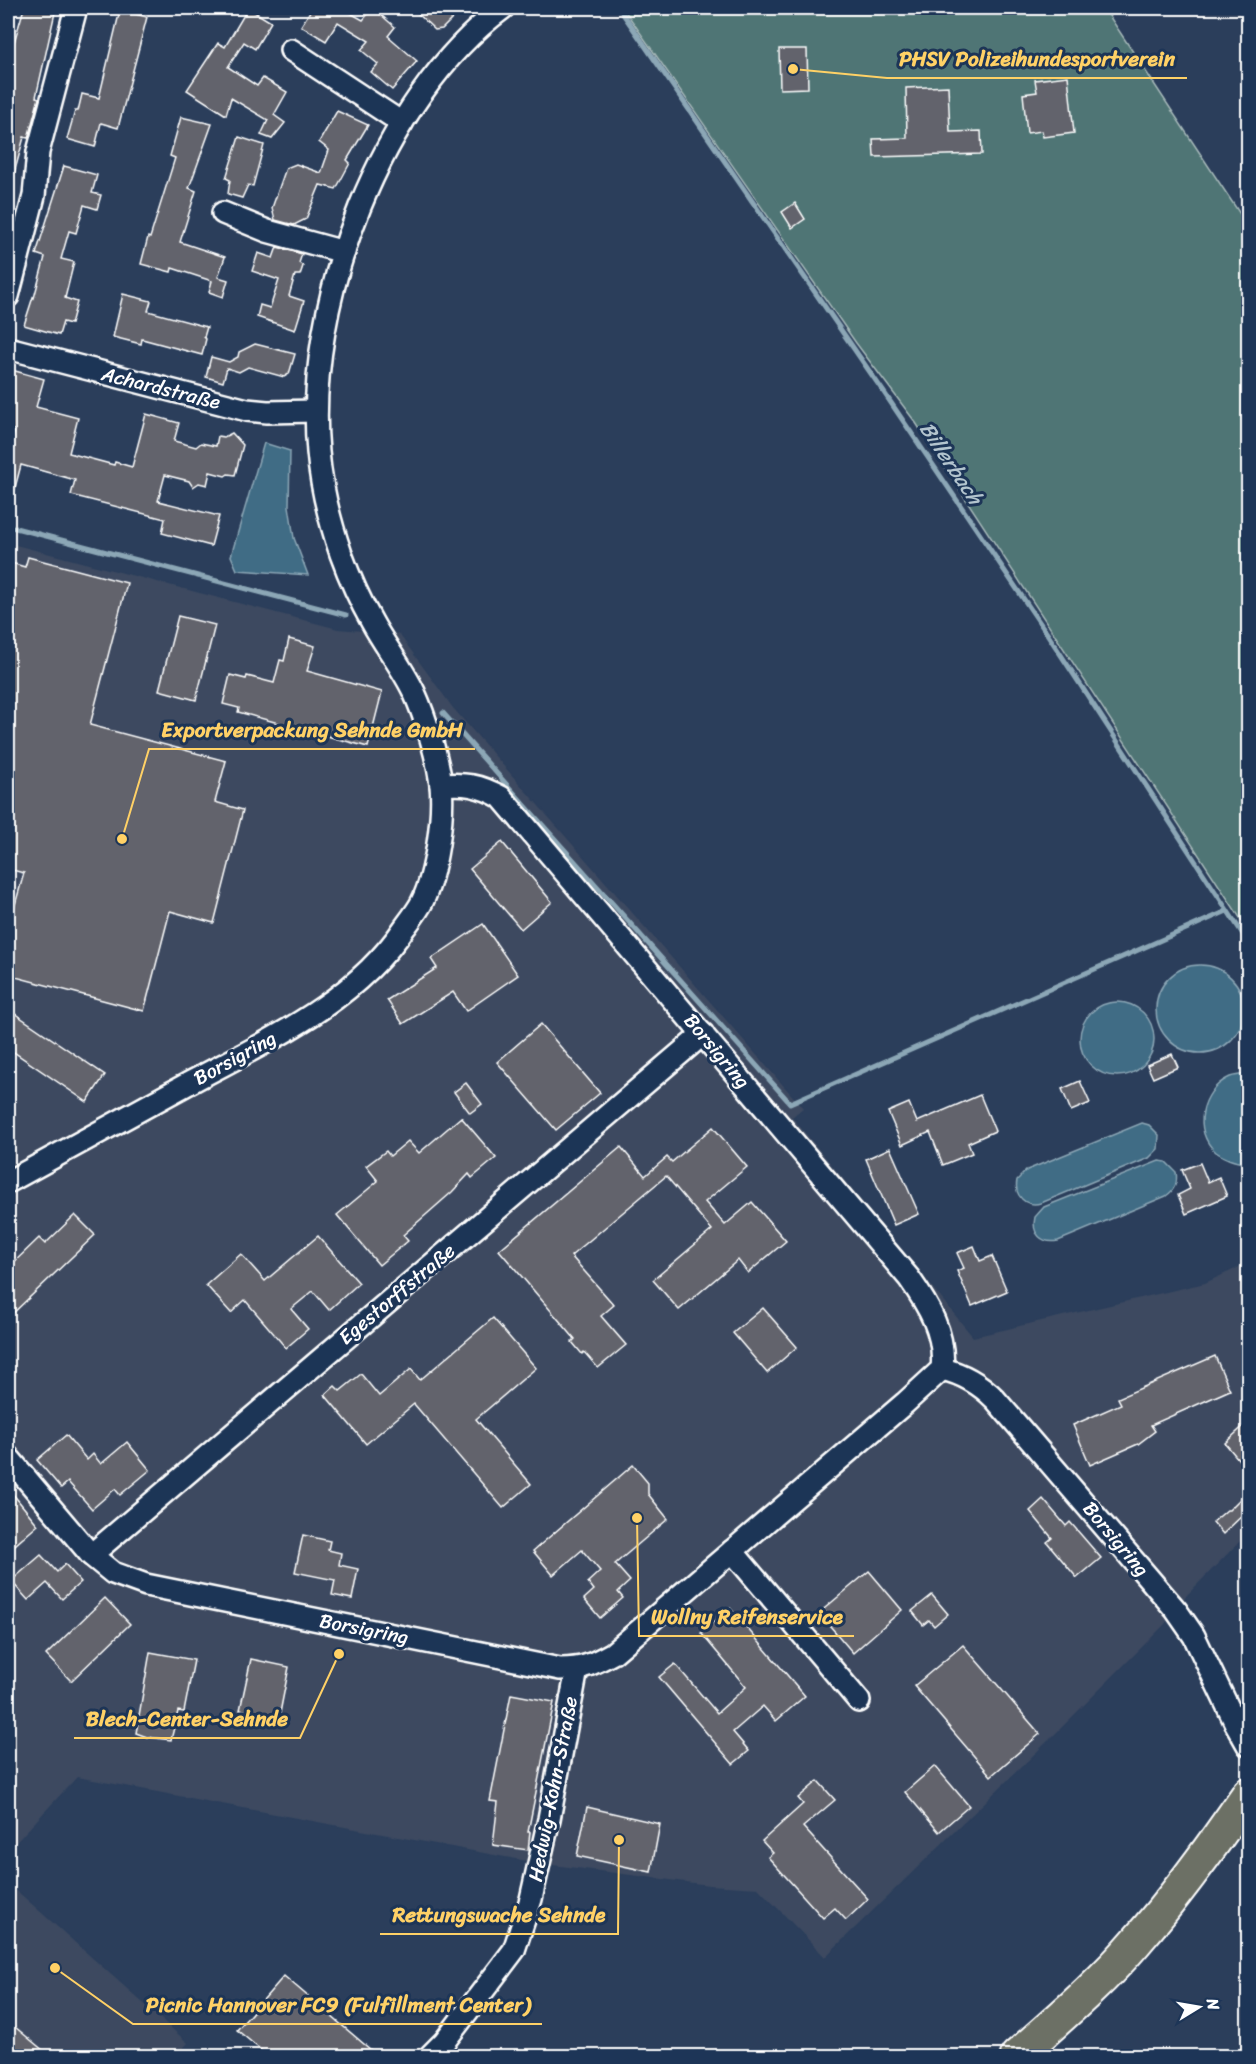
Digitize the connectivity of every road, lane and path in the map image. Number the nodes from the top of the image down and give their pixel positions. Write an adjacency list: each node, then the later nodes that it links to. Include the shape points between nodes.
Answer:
1 (76, 8): 7 (street, via 38,152 34,196)
2 (495, 10): 4 (street, Borsigring, via 429,83)
3 (291, 50): 4 (street)
4 (402, 123): 6 (street, Borsigring, via 378,162)
5 (223, 213): 6 (street, via 267,231)
6 (344, 252): 9 (street, Borsigring, via 329,306)
7 (8, 296)
8 (8, 348): 9 (street, Achardstraße, via 247,410)
9 (316, 411): 10 (street, Borsigring, via 326,500 341,554 370,620 414,692)
10 (441, 785): 11 (street, Borsigring, via 463,783 501,797); 12 (street, Borsigring, via 434,865 422,902 370,971 309,1018)
11 (702, 1034): 13 (street, Borsigring, via 909,1278 936,1326 943,1351); 16 (street, Egestorffstraße)
12 (8, 1182)
13 (942, 1369): 15 (street, Borsigring); 19 (street, Borsigring, via 976,1382 1001,1404 1176,1610 1194,1636)
14 (8, 1457): 16 (street, Borsigring)
15 (732, 1551): 17 (street, Borsigring, via 613,1653); 18 (street)
16 (91, 1555): 17 (street, Borsigring, via 113,1573 146,1585)
17 (577, 1669): 21 (street, Hedwig-Kohn-Straße, via 549,1819 531,1899 514,1950)
18 (859, 1701)
19 (1248, 1745)
20 (1248, 1794): 22 (main road, via 1134,1944)
21 (430, 2056)
22 (1017, 2056)

